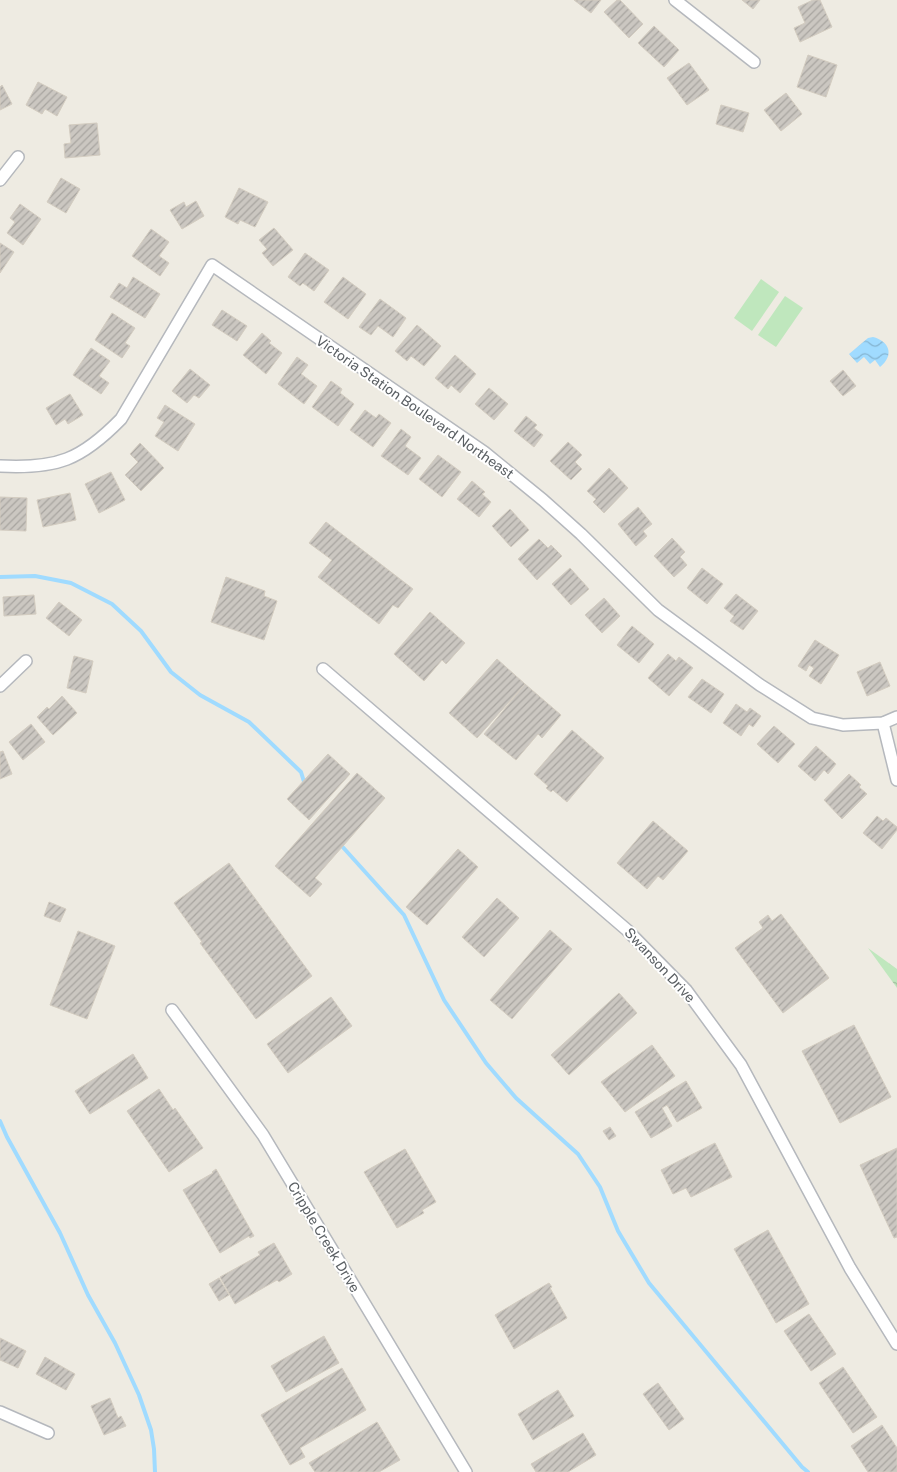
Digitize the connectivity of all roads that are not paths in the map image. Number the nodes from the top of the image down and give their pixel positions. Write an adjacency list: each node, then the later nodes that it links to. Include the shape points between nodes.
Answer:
1 (675, 0): 2 (street)
2 (754, 62)
3 (18, 157): 4 (street)
4 (0, 180)
5 (0, 466): 10 (street, Victoria Station Boulevard Northeast, via 24,468 62,462 104,437 121,419 212,265 484,452 581,534 658,610 760,685 812,718 844,725)
6 (26, 661): 8 (street)
7 (323, 668): 13 (street, Swanson Drive, via 628,930 686,990 741,1065 850,1268)
8 (0, 686)
9 (897, 717): 10 (street, Victoria Station Boulevard Northeast)
10 (883, 723): 11 (street)
11 (897, 780)
12 (172, 1010): 16 (street, Cripple Creek Drive, via 263,1135)
13 (897, 1344)
14 (0, 1412): 15 (street)
15 (48, 1433)
16 (466, 1472)

